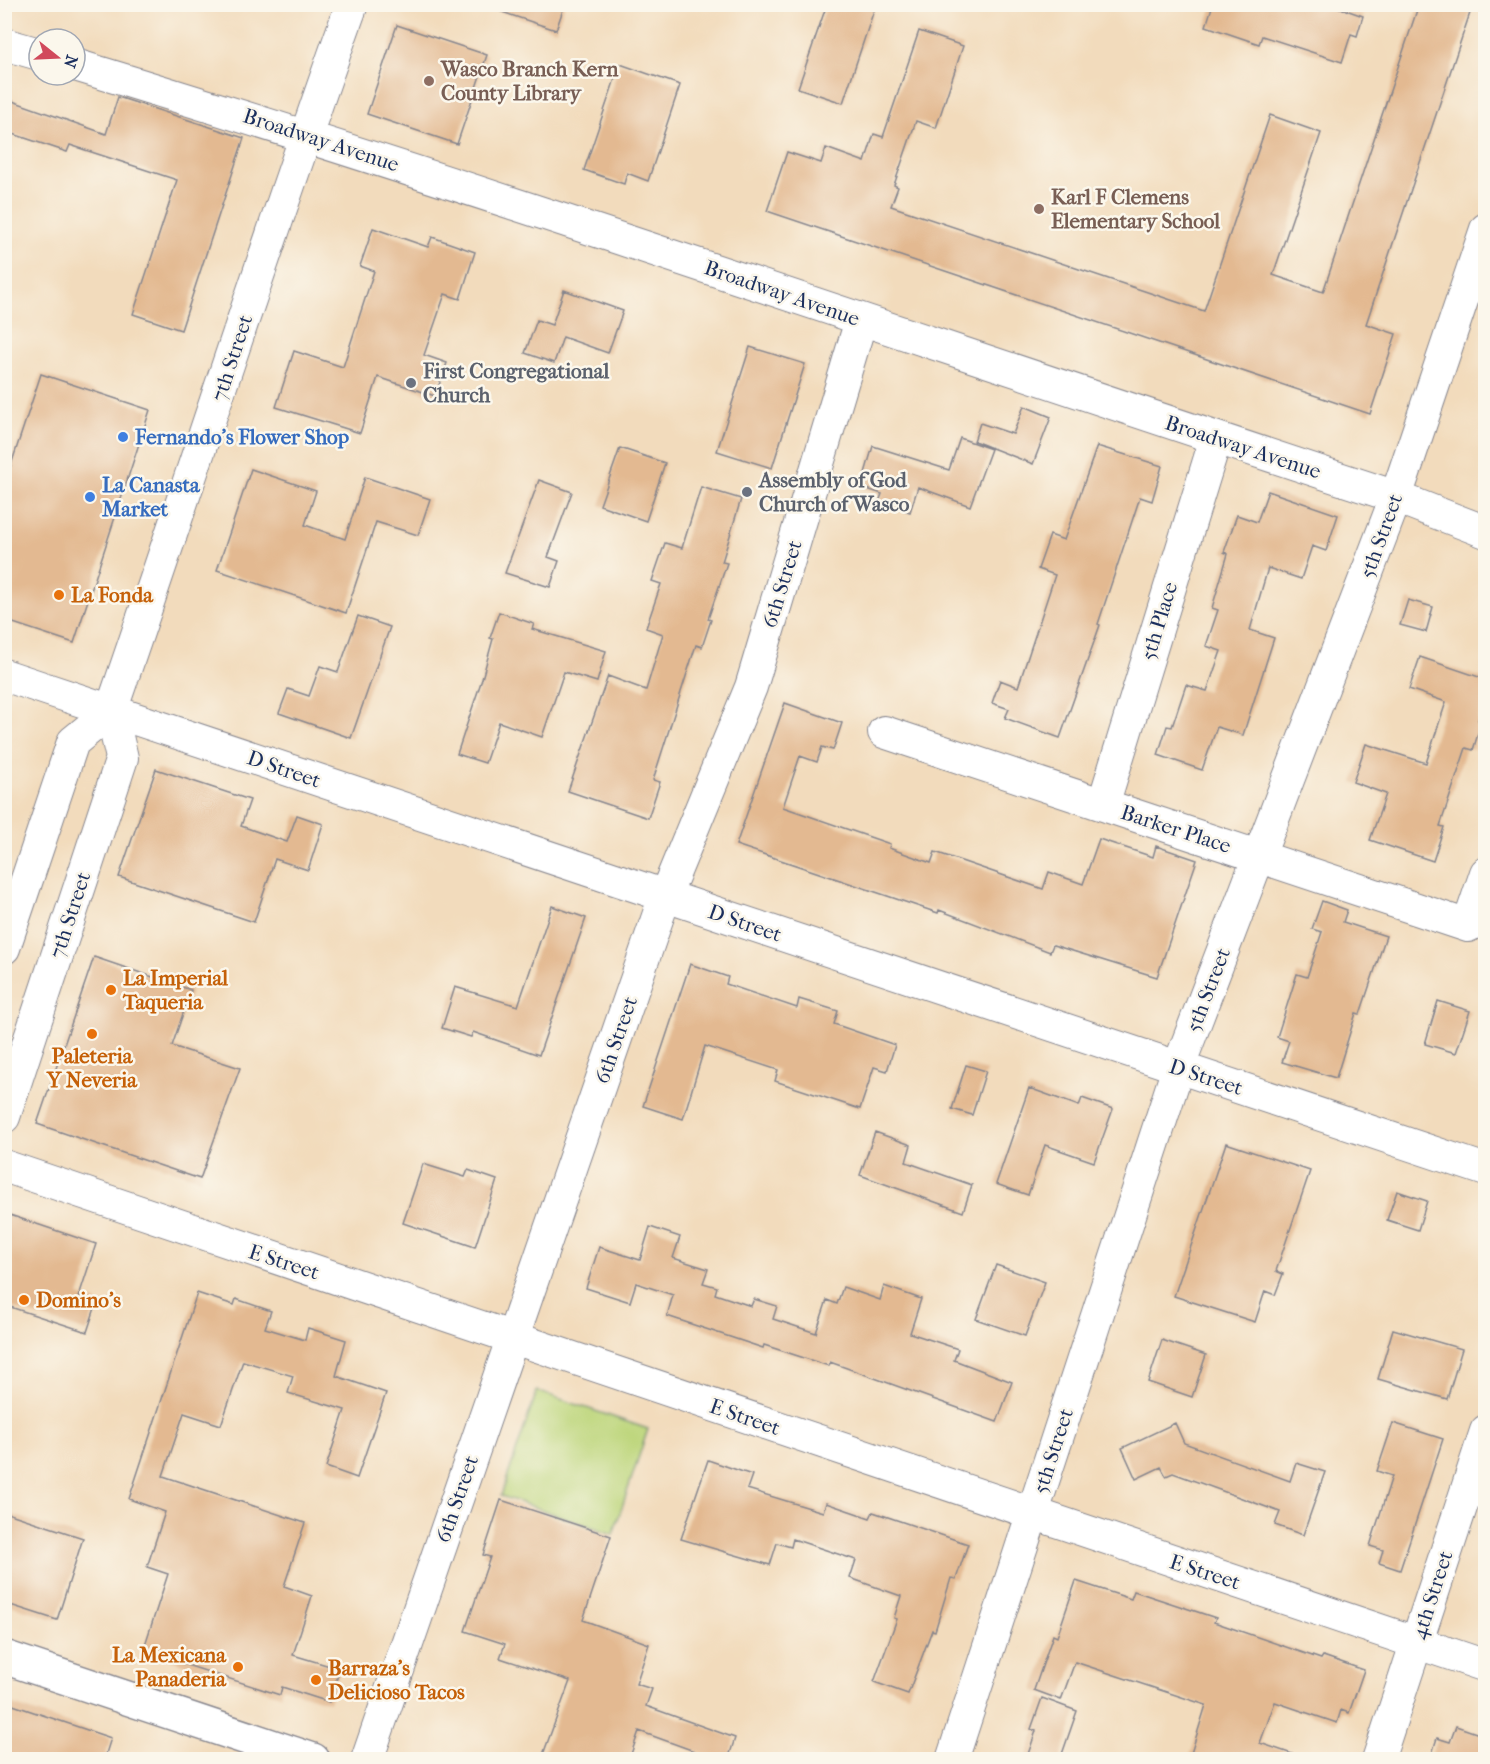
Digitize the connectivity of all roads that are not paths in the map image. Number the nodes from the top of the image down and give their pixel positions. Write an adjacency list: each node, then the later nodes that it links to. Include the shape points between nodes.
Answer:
1 (352, 4): 5 (street, 7th Street)
2 (4, 44): 3 (street)
3 (27, 51)
4 (87, 69): 5 (street, Broadway Avenue)
5 (305, 134): 7 (street, Broadway Avenue); 12 (street, 7th Street)
6 (1485, 229): 9 (street, 5th Street)
7 (861, 320): 8 (street, Broadway Avenue); 17 (street, 6th Street, via 751,687)
8 (1216, 438): 9 (street, Broadway Avenue); 14 (street, 5th Place)
9 (1396, 497): 10 (street, Broadway Avenue); 15 (street, 5th Street)
10 (1485, 532)
11 (4, 675): 12 (street, D Street)
12 (111, 711): 17 (street, D Street); 18 (street, via 73,742); 20 (street, 7th Street, via 122,758)
13 (884, 732): 14 (street, Barker Place)
14 (1103, 805): 15 (street, Barker Place)
15 (1260, 857): 16 (street, Barker Place, via 1468,926); 19 (street, 5th Street)
16 (1485, 873)
17 (665, 896): 19 (street, D Street); 23 (street, 6th Street)
18 (4, 948)
19 (1178, 1068): 22 (street, D Street); 25 (street, 5th Street)
20 (4, 1118)
21 (4, 1166): 23 (street, E Street)
22 (1485, 1170)
23 (513, 1339): 25 (street, E Street); 30 (street, 6th Street)
24 (1485, 1431): 26 (street, 4th Street)
25 (1032, 1514): 26 (street, E Street); 31 (street, 5th Street)
26 (1416, 1643): 28 (street, E Street); 32 (street, 4th Street)
27 (4, 1657): 29 (main road)
28 (1485, 1666)
29 (313, 1760)
30 (367, 1760)
31 (952, 1760)
32 (1378, 1760)

